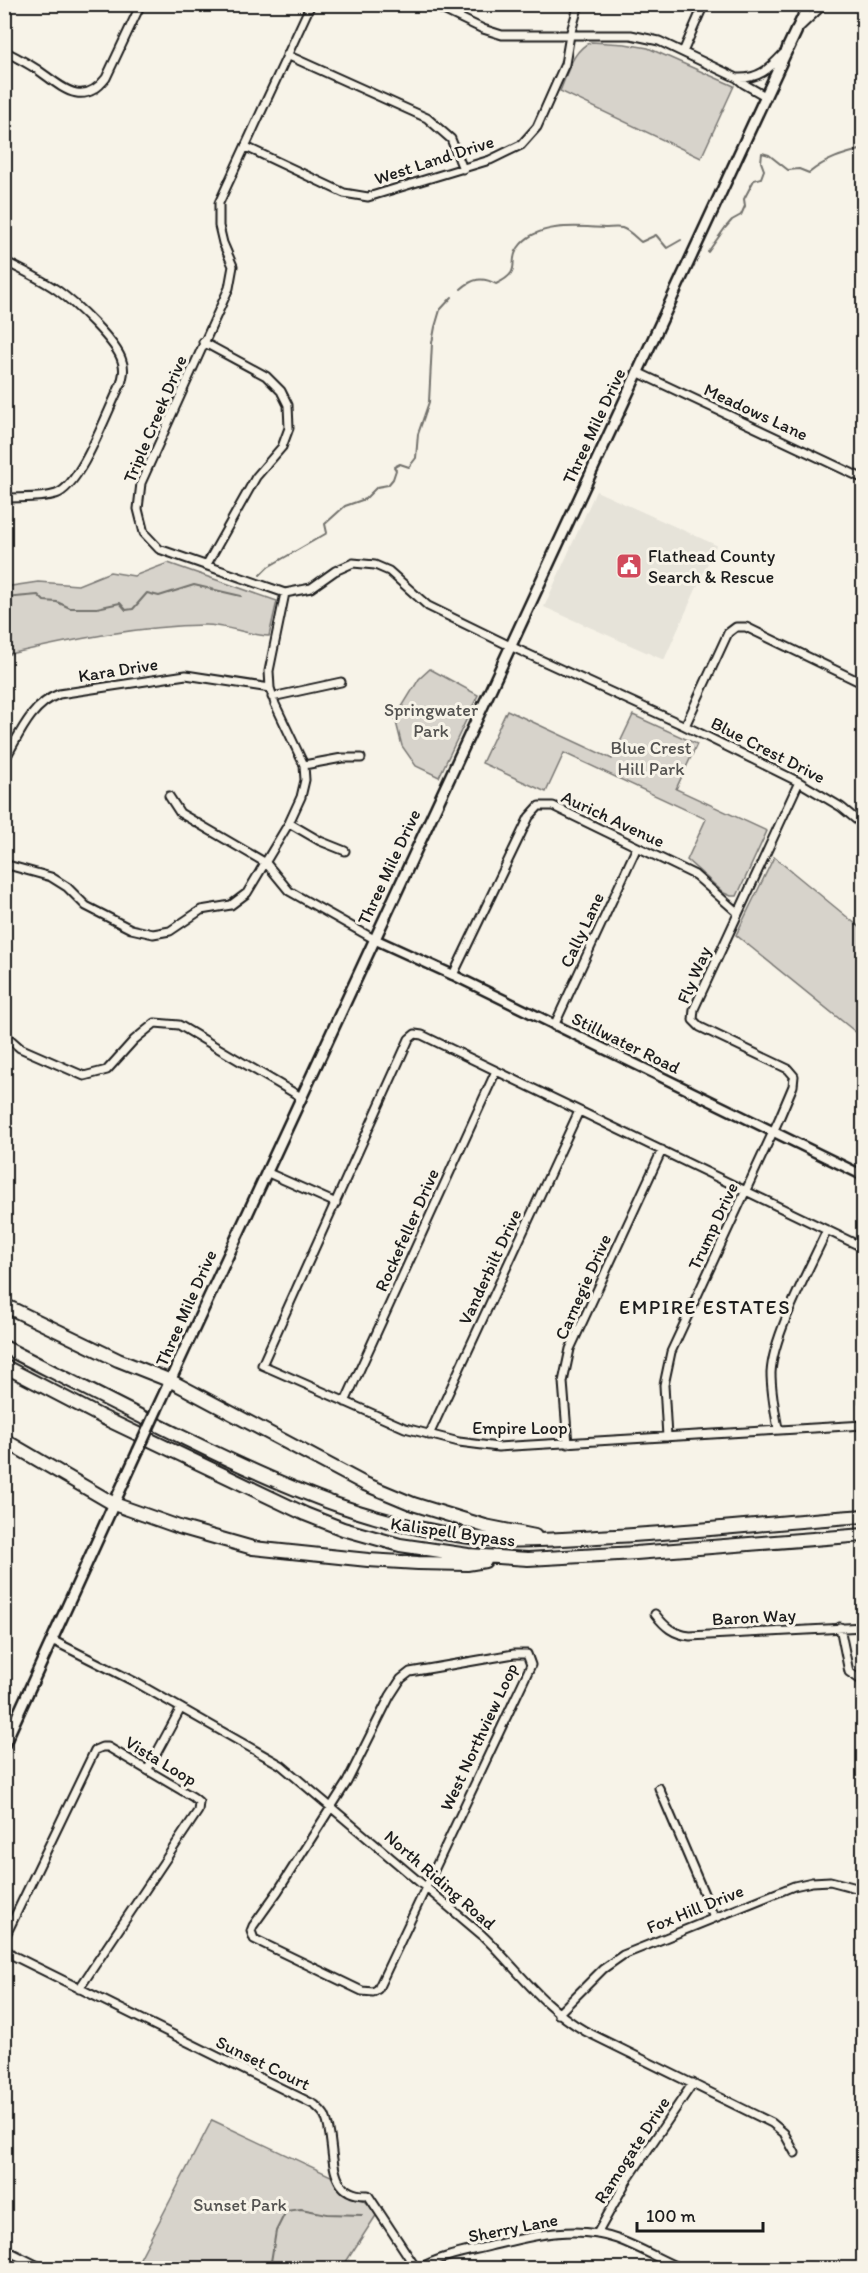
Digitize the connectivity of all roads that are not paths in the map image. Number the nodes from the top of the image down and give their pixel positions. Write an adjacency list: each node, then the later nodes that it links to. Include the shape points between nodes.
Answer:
1 (141, 4): 14 (street, via 106,78 89,92 69,91)
2 (310, 4): 16 (street, Triple Creek Drive)
3 (431, 4): 9 (street)
4 (579, 4): 12 (street, West Land Drive)
5 (704, 4): 15 (street)
6 (808, 4): 11 (main road, Three Mile Drive)
7 (824, 4): 11 (street)
8 (853, 4): 10 (street)
9 (447, 8): 12 (street, via 502,35)
10 (864, 10)
11 (796, 31): 13 (main road, Three Mile Drive)
12 (570, 35): 15 (street, via 631,35); 20 (street, West Land Drive, via 565,64 537,127 521,145)
13 (788, 48): 17 (street, via 760,76); 18 (main road, Three Mile Drive)
14 (4, 51)
15 (684, 52): 17 (street)
16 (287, 55): 19 (street, Triple Creek Drive); 20 (street, via 427,118 451,140)
17 (737, 78): 18 (street)
18 (765, 96): 23 (main road, Three Mile Drive)
19 (246, 147): 20 (street, West Land Drive, via 344,193 368,196); 22 (street, Triple Creek Drive, via 219,203 219,226 232,266 229,288)
20 (463, 169)
21 (4, 261): 25 (street, via 69,299 112,343 124,370 85,460 70,484 49,496)
22 (203, 342): 26 (street, Triple Creek Drive, via 141,483 138,509 144,533 159,549); 26 (street, via 266,376 288,405 289,428 282,447 250,486)
23 (637, 372): 24 (street, Meadows Lane); 28 (main road, Three Mile Drive)
24 (864, 479)
25 (4, 498)
26 (207, 564): 27 (street, Triple Creek Drive)
27 (285, 593): 28 (street, via 311,588 353,563 375,565 389,571 428,606); 31 (street, via 269,671)
28 (510, 646): 33 (street, Blue Crest Drive); 46 (main road, Three Mile Drive)
29 (340, 682): 32 (street)
30 (864, 684): 33 (street, Blue Crest Drive, via 746,627 736,627 728,633)
31 (270, 688): 32 (street); 35 (street, Kara Drive, via 186,675 59,694 34,710)
32 (272, 697): 36 (street)
33 (686, 726): 37 (street, Blue Crest Drive)
34 (361, 758): 36 (street)
35 (4, 761)
36 (304, 765): 39 (street, via 301,797)
37 (799, 782): 40 (street, Blue Crest Drive, via 833,801); 45 (street, Fly Way)
38 (169, 796): 43 (street, via 180,813)
39 (289, 823): 42 (street); 43 (street)
40 (864, 826)
41 (638, 847): 45 (street, Aurich Avenue, via 695,875); 47 (street, Aurich Avenue, via 553,806 539,806 529,817); 48 (street, Cally Lane)
42 (345, 851)
43 (266, 863): 44 (street, via 247,893 231,905 201,910 170,931 153,934 131,929 86,906 51,877); 46 (street, via 289,891)
44 (4, 864)
45 (738, 913): 53 (street, Fly Way, via 694,1009 693,1020 700,1027 788,1069 794,1077)
46 (374, 939): 47 (street, Stillwater Road); 51 (main road, Three Mile Drive)
47 (453, 975): 48 (street, Stillwater Road)
48 (554, 1026): 53 (street, Stillwater Road)
49 (4, 1034): 51 (street, via 20,1048 84,1076 107,1070 155,1023 179,1025)
50 (496, 1071): 52 (street, Empire Loop); 58 (street, Empire Loop, via 415,1034 409,1039); 66 (street, Rockefeller Drive)
51 (301, 1096): 55 (main road, Three Mile Drive)
52 (579, 1110): 54 (street, Empire Loop); 70 (street, Vanderbilt Drive)
53 (772, 1132): 56 (street, Stillwater Road); 57 (street, Trump Drive)
54 (662, 1150): 57 (street, Empire Loop); 73 (street, Carnegie Drive, via 570,1350 563,1382)
55 (266, 1172): 58 (street); 64 (main road, Three Mile Drive)
56 (864, 1176)
57 (746, 1190): 59 (street, Empire Loop); 71 (street, Trump Drive, via 671,1352 664,1384)
58 (336, 1203): 66 (street, Empire Loop, via 262,1365)
59 (827, 1230): 60 (street, Empire Loop); 69 (street, via 779,1338 771,1372)
60 (864, 1248)
61 (4, 1305): 64 (highway)
62 (4, 1347): 77 (highway, Kalispell Bypass, via 268,1479 346,1510 464,1537)
63 (4, 1366): 78 (highway, Kalispell Bypass, via 155,1443 343,1529 400,1545)
64 (171, 1381): 74 (main road, Three Mile Drive, bridge); 77 (highway, via 365,1484 413,1504 485,1526)
65 (864, 1392): 67 (street)
66 (345, 1402): 70 (street, Empire Loop)
67 (864, 1402)
68 (864, 1425): 69 (street, Empire Loop)
69 (778, 1429): 71 (street, Empire Loop)
70 (429, 1435): 73 (street, Empire Loop, via 498,1447)
71 (667, 1437): 73 (street, Empire Loop)
72 (4, 1440): 74 (highway)
73 (568, 1444)
74 (114, 1504): 78 (highway, via 253,1548 418,1563 467,1564); 82 (main road, Three Mile Drive)
75 (864, 1516): 77 (highway, Kalispell Bypass)
76 (864, 1535): 78 (highway, Kalispell Bypass, via 636,1553)
77 (554, 1539)
78 (501, 1558)
79 (655, 1614): 80 (street, Baron Way, via 666,1628 690,1636)
80 (840, 1627): 81 (street, Baron Way); 83 (street, via 849,1672)
81 (864, 1627)
82 (52, 1640): 84 (street, North Riding Road); 85 (main road, Three Mile Drive)
83 (864, 1682)
84 (181, 1708): 86 (street); 88 (street, North Riding Road, via 281,1765)
85 (4, 1745)
86 (148, 1769): 92 (street, Vista Loop, via 108,1747 95,1750); 94 (street, Vista Loop, via 199,1802 198,1811)
87 (659, 1788): 91 (street)
88 (331, 1806): 89 (street, North Riding Road); 89 (street, via 253,1926 254,1939 362,1991 373,1992 381,1984); 89 (street, West Northview Loop, via 355,1768 390,1696 410,1672 527,1654 531,1665)
89 (426, 1887): 95 (street, North Riding Road, via 499,1951)
90 (864, 1890): 91 (street, Fox Hill Drive, via 830,1881 803,1883)
91 (714, 1917): 95 (street, Fox Hill Drive, via 609,1964)
92 (4, 1939)
93 (4, 1948): 94 (street)
94 (80, 1989): 101 (street, Sunset Court, via 315,2105 325,2116 337,2180 355,2196 368,2195)
95 (558, 2014): 96 (street, North Riding Road)
96 (693, 2083): 97 (street, North Riding Road, via 772,2123 784,2133); 98 (street, Ramogate Drive, via 626,2182)
97 (795, 2153)
98 (597, 2234): 101 (street, Sherry Lane, via 539,2235 449,2256); 102 (street, Sherry Lane)
99 (4, 2249): 100 (street)
100 (42, 2268)
101 (418, 2268)
102 (680, 2268)

